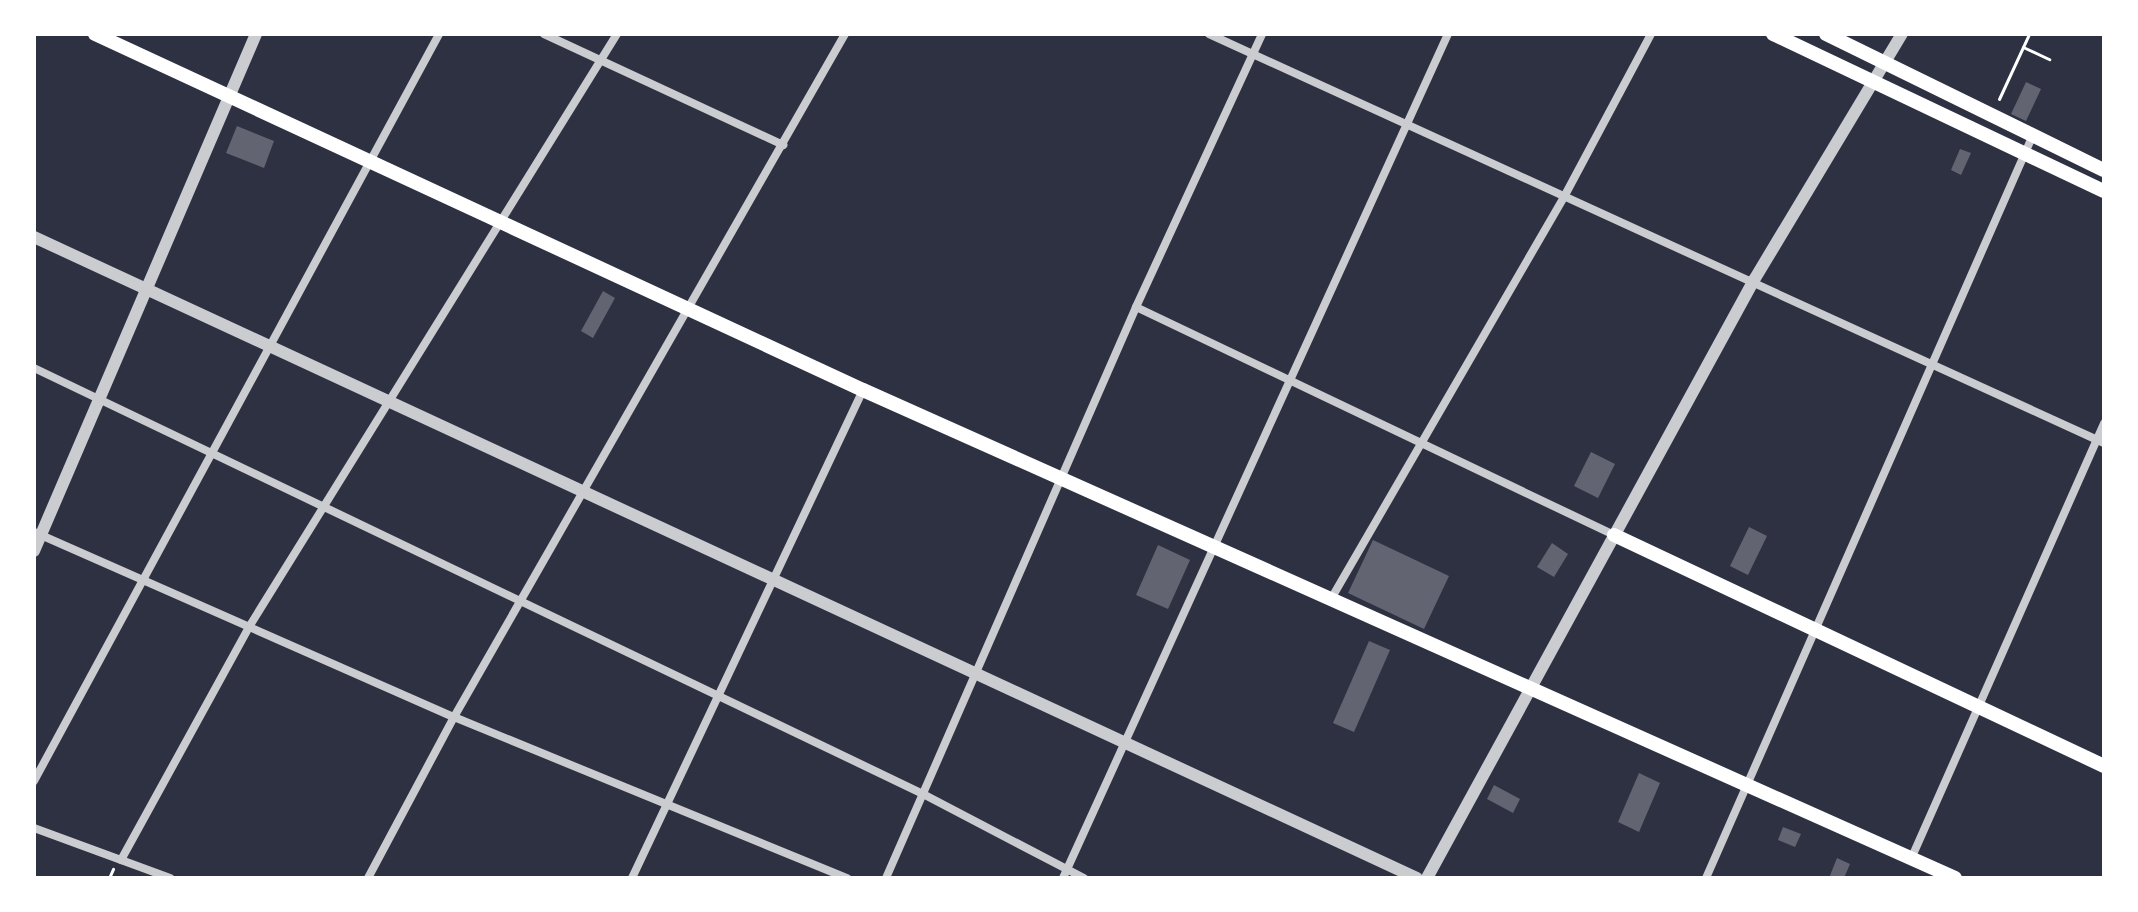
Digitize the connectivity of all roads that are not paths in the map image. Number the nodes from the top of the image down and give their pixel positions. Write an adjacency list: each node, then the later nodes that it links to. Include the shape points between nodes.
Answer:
1 (95, 34): 18 (main road)
2 (256, 34): 18 (street)
3 (439, 34): 23 (street)
4 (544, 34): 15 (street)
5 (617, 34): 15 (street)
6 (845, 34): 21 (street)
7 (1209, 34): 14 (street)
8 (1262, 34): 14 (street)
9 (1448, 34): 19 (street)
10 (1651, 34): 26 (street)
11 (1773, 34): 17 (main road)
12 (1826, 34): 16 (main road)
13 (1902, 34): 16 (street)
14 (1252, 52): 19 (street); 31 (street)
15 (601, 60): 21 (street); 27 (street)
16 (1882, 60): 17 (street); 20 (main road)
17 (1872, 79): 22 (main road); 29 (street)
18 (230, 96): 23 (main road); 30 (street)
19 (1407, 123): 26 (street); 36 (street)
20 (2033, 135): 22 (street); 24 (main road)
21 (783, 145): 32 (street)
22 (2025, 153): 25 (main road); 34 (street)
23 (369, 157): 27 (main road); 33 (street)
24 (2104, 170)
25 (2104, 191)
26 (1564, 197): 29 (street); 42 (street)
27 (500, 218): 32 (main road); 38 (street)
28 (34, 237): 30 (street)
29 (1754, 280): 34 (street); 48 (street)
30 (146, 286): 33 (street); 39 (street)
31 (1136, 307): 36 (street); 44 (street)
32 (692, 308): 37 (main road); 45 (street)
33 (270, 344): 38 (street); 43 (street)
34 (1933, 362): 41 (street); 56 (street)
35 (34, 368): 39 (street)
36 (1290, 379): 42 (street); 49 (street)
37 (863, 390): 44 (main road); 52 (street)
38 (389, 398): 45 (street); 46 (street)
39 (100, 400): 43 (street); 47 (street)
40 (2104, 423): 41 (street)
41 (2100, 441): 60 (street)
42 (1420, 444): 48 (street); 53 (street)
43 (211, 450): 46 (street); 51 (street)
44 (1061, 478): 49 (main road); 57 (street)
45 (583, 490): 52 (street); 54 (street)
46 (324, 503): 54 (street); 55 (street)
47 (37, 533): 50 (street); 51 (street)
48 (1614, 535): 56 (main road); 58 (street)
49 (1213, 547): 53 (main road); 62 (street)
50 (34, 551)
51 (143, 579): 55 (street); 64 (street)
52 (774, 579): 57 (street); 59 (street)
53 (1331, 599): 58 (main road)
54 (520, 603): 59 (street); 61 (street)
55 (249, 627): 61 (street); 70 (street)
56 (1815, 629): 60 (main road); 65 (street)
57 (976, 672): 62 (street); 66 (street)
58 (1526, 690): 65 (main road); 79 (street)
59 (718, 696): 66 (street); 67 (street)
60 (1977, 709): 63 (main road); 69 (street)
61 (454, 717): 67 (street); 73 (street)
62 (1126, 740): 71 (street); 78 (street)
63 (2104, 766)
64 (34, 781)
65 (1745, 788): 69 (main road); 80 (street)
66 (923, 794): 71 (street); 76 (street)
67 (667, 805): 74 (street); 75 (street)
68 (34, 828): 70 (street)
69 (1911, 859): 81 (main road)
70 (121, 860): 72 (street)
71 (1064, 874): 77 (street)
72 (170, 878)
73 (368, 878)
74 (632, 878)
75 (847, 878)
76 (886, 878)
77 (1084, 878)
78 (1417, 878)
79 (1427, 878)
80 (1706, 878)
81 (1955, 878)

